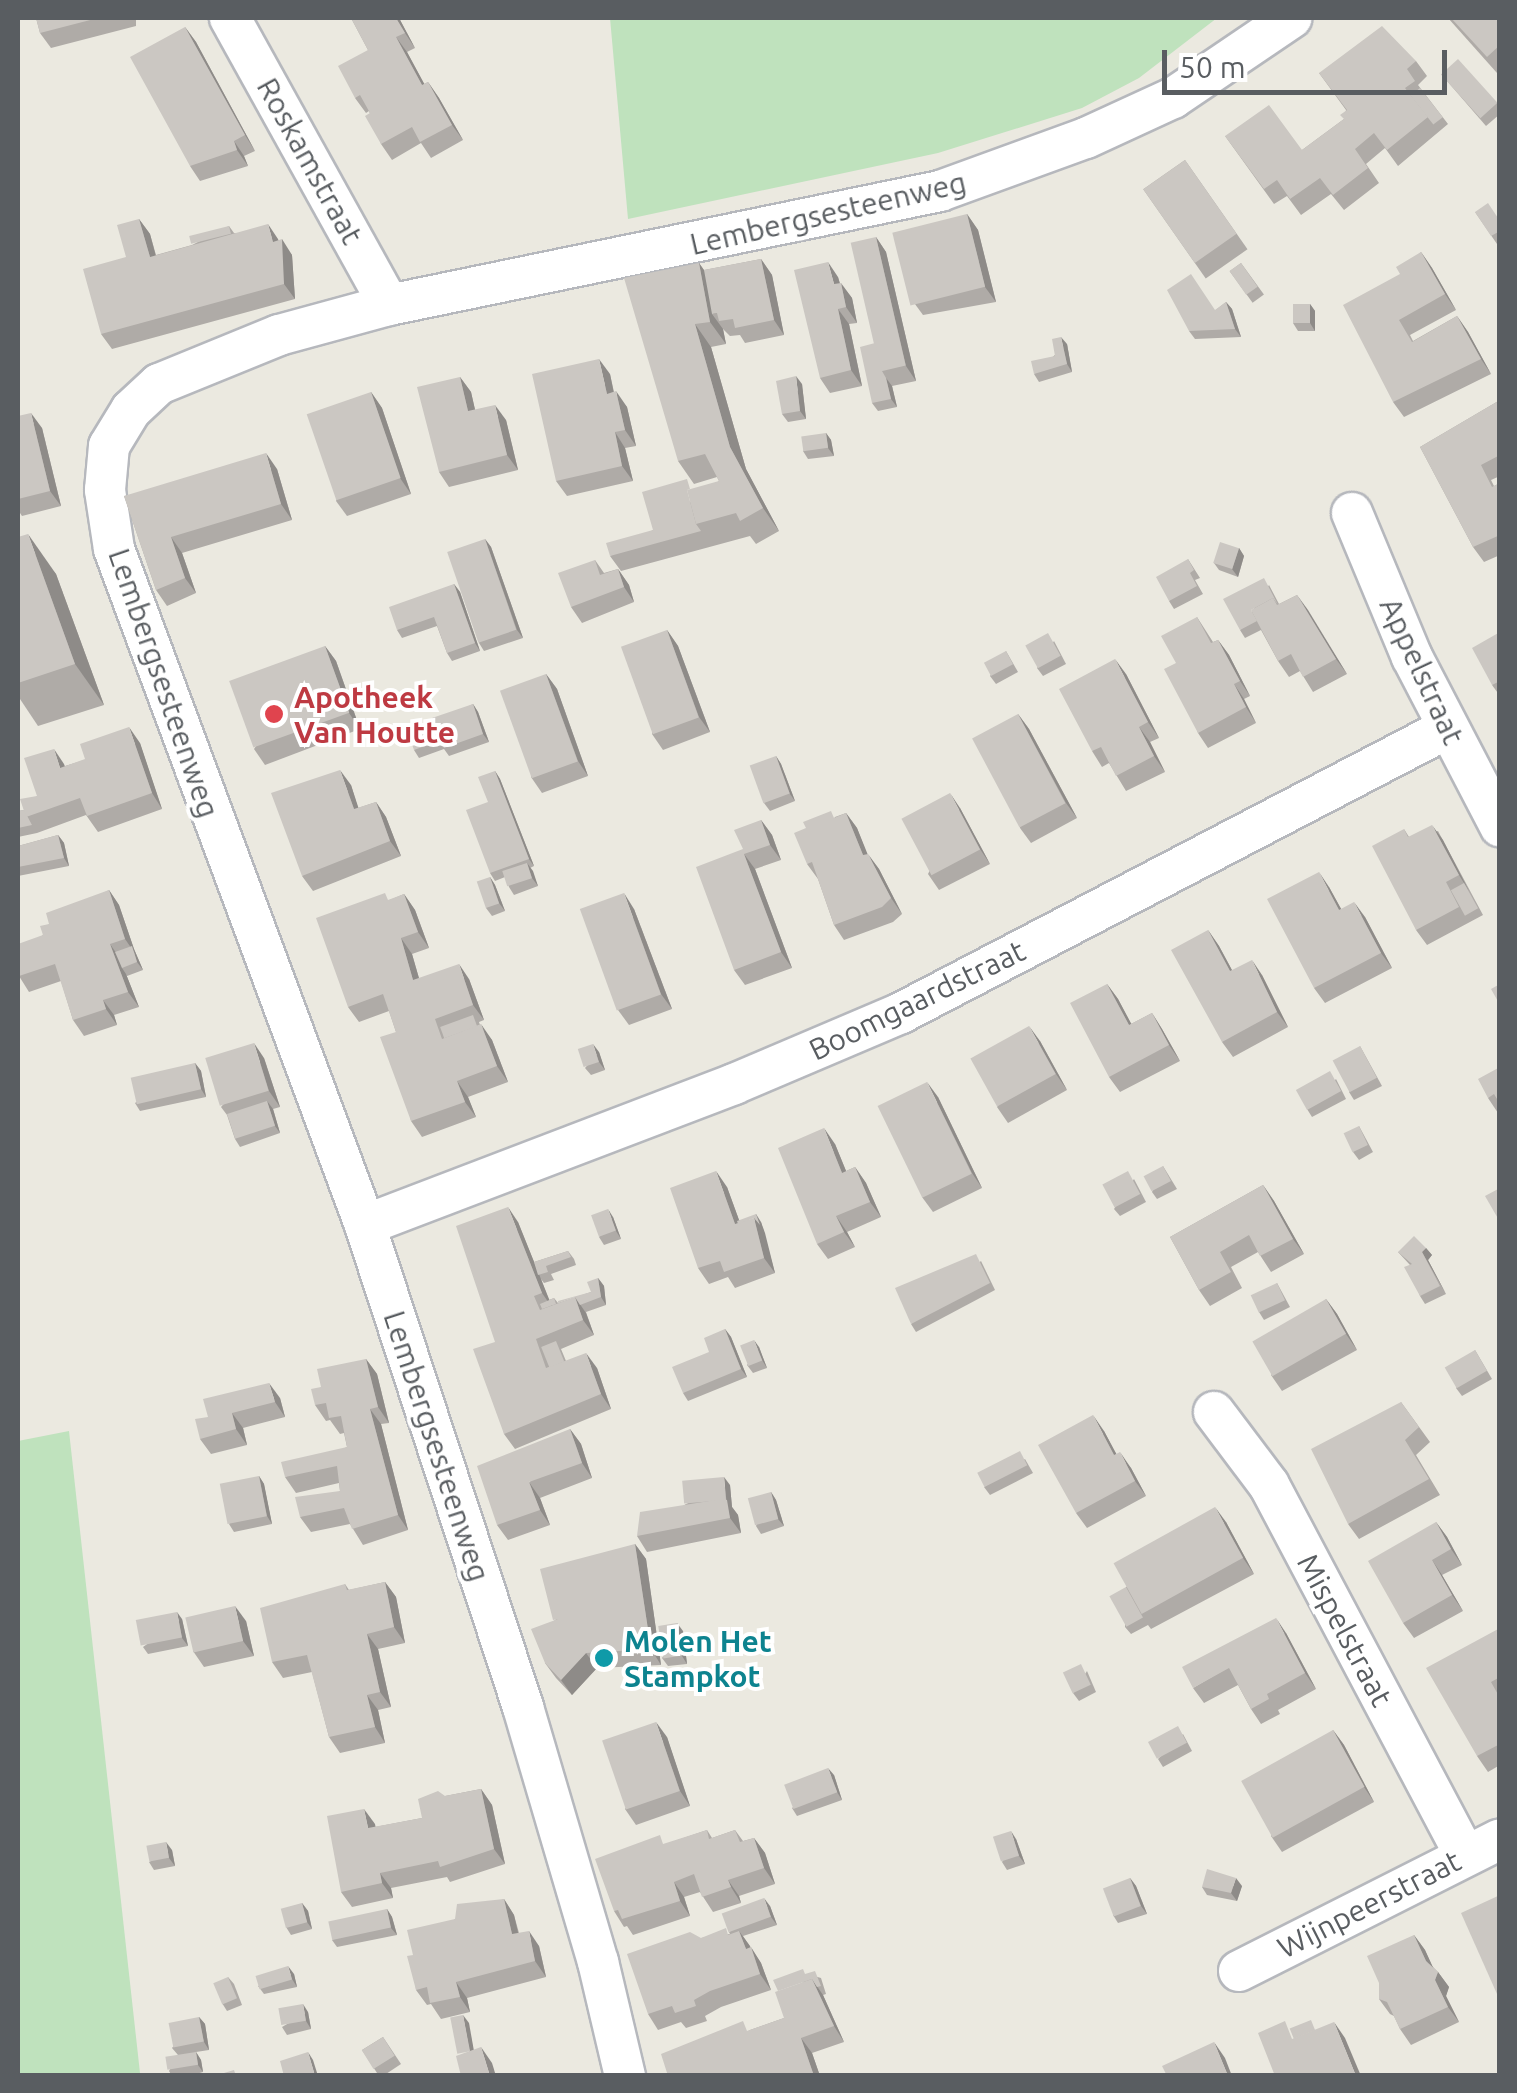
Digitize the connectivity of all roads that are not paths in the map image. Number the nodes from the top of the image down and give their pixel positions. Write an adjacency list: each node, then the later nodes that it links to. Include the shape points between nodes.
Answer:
1 (230, 18): 3 (street, Roskamstraat)
2 (1290, 18): 3 (street, Lembergsesteenweg, via 1173,98 940,191)
3 (389, 305): 7 (street, Lembergsesteenweg, via 279,335 159,384 131,410 109,446 104,490 116,556)
4 (1352, 513): 5 (street, Appelstraat)
5 (1448, 728): 6 (street, Appelstraat); 7 (street, Boomgaardstraat, via 901,1013)
6 (1500, 826)
7 (366, 1225): 11 (street, Lembergsesteenweg, via 523,1708)
8 (1214, 1412): 9 (street, Mispelstraat, via 1268,1485)
9 (1482, 1847): 10 (street, Wijnpeerstraat)
10 (1239, 1971)
11 (625, 2076)

